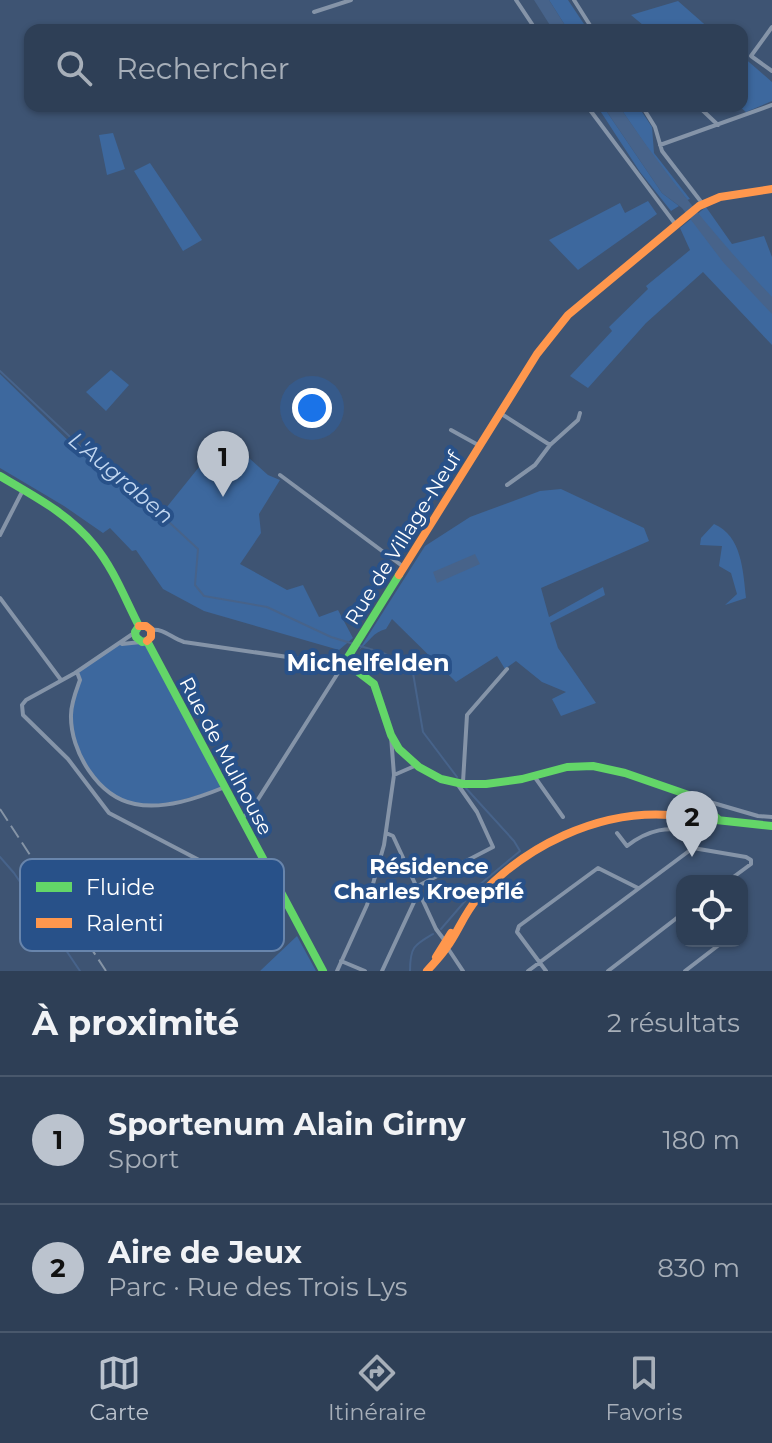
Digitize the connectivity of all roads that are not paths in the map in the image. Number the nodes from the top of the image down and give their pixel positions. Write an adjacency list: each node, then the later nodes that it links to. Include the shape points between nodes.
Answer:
1 (351, 0): 4 (street)
2 (516, 0): 5 (street)
3 (575, 0): 6 (street)
4 (314, 12)
5 (532, 24)
6 (589, 24)
7 (772, 27): 8 (street, via 752,53)
8 (772, 71)
9 (772, 105): 13 (street)
10 (591, 112): 17 (street)
11 (646, 112): 14 (street)
12 (704, 112): 13 (street)
13 (718, 125): 14 (street)
14 (660, 145): 16 (street)
15 (772, 189): 16 (street)
16 (700, 205): 17 (street, Rue de Village-Neuf)
17 (676, 225): 18 (street, Rue de Village-Neuf, via 568,315)
18 (500, 413): 21 (street); 22 (street, Rue de Village-Neuf)
19 (580, 413): 21 (street)
20 (451, 430): 22 (street)
21 (550, 445): 25 (street, via 535,465)
22 (480, 446): 28 (street, Rue de Village-Neuf)
23 (280, 475): 28 (street)
24 (0, 476): 26 (street)
25 (507, 485)
26 (23, 490): 27 (street); 30 (street, via 60,513 98,549)
27 (0, 535)
28 (405, 568): 34 (street, Rue de Village-Neuf)
29 (0, 598): 37 (street)
30 (137, 629): 31 (street); 32 (street, via 136,637); 33 (street)
31 (151, 630): 32 (street); 34 (street, via 184,642)
32 (145, 641): 33 (street); 45 (street, Rue de Mulhouse)
33 (116, 646): 36 (street)
34 (343, 665): 38 (street, via 377,685); 50 (street, Rue de Village-Neuf)
35 (507, 669): 44 (street, via 468,712)
36 (77, 672): 37 (street); 45 (street, via 80,680 71,715 76,746 110,792 134,804 155,805)
37 (61, 680): 56 (street, via 26,700 23,715 68,759 105,810)
38 (391, 734): 39 (street); 40 (street)
39 (396, 745): 40 (street); 41 (street)
40 (391, 755): 42 (street)
41 (417, 765): 42 (street); 44 (street, via 444,780)
42 (394, 775): 53 (street)
43 (534, 776): 44 (street); 46 (street, via 584,765); 47 (street)
44 (460, 782): 59 (street, via 493,847)
45 (225, 787): 50 (street, Rue de Mulhouse)
46 (699, 798): 48 (street); 49 (street); 51 (street)
47 (563, 817)
48 (692, 817): 51 (street); 66 (street, via 638,816 555,839 516,864 476,900)
49 (772, 817)
50 (242, 818): 57 (street, Rue de Mulhouse)
51 (720, 821): 52 (street)
52 (772, 826)
53 (386, 833): 59 (street, via 393,836); 68 (street, via 374,887)
54 (617, 833): 55 (street, via 627,846 652,831 687,831 696,838)
55 (693, 848): 58 (street, via 751,860); 60 (street)
56 (194, 859)
57 (264, 859)
58 (737, 875)
59 (416, 887): 61 (street)
60 (638, 888): 69 (street); 69 (street, via 598,868 519,926 517,932)
61 (420, 895): 66 (street); 74 (street)
62 (284, 898): 64 (street, Rue de Mulhouse)
63 (284, 904): 64 (street)
64 (289, 907): 71 (street, Rue de Mulhouse)
65 (676, 919): 78 (street)
66 (446, 944): 70 (street); 75 (street)
67 (716, 947): 79 (street)
68 (341, 961): 72 (street); 73 (street)
69 (540, 962): 76 (street); 77 (street)
70 (430, 967)
71 (323, 971)
72 (337, 971)
73 (365, 971)
74 (382, 971)
75 (463, 971)
76 (528, 971)
77 (546, 971)
78 (608, 971)
79 (685, 971)

